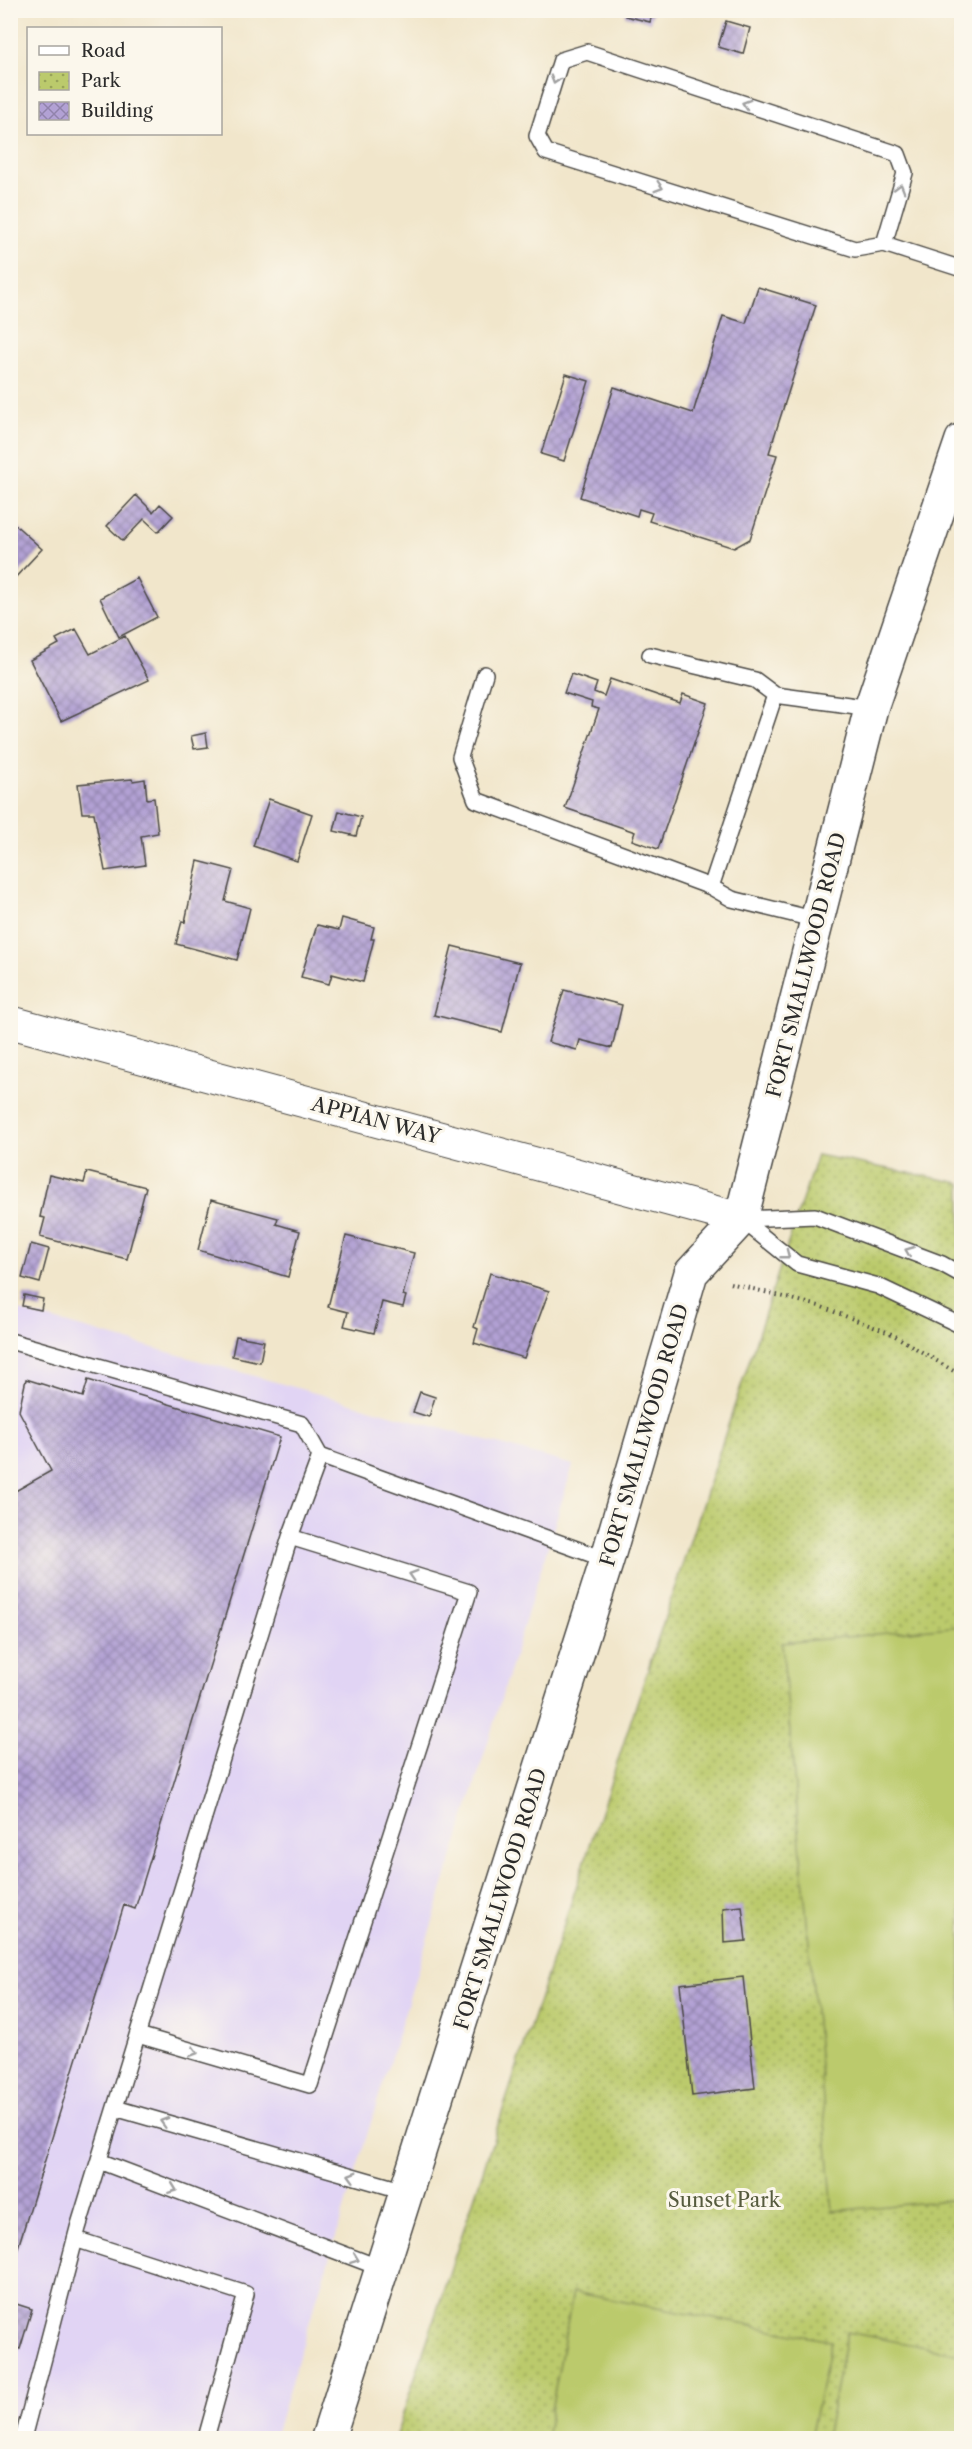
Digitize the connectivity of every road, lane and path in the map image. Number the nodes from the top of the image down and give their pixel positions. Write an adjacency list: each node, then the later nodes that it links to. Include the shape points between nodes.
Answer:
1 (884, 244): 1 (lane, one-way to 1, via 905,173 898,154 587,52 561,60 537,136 546,152 855,249); 2 (lane)
2 (962, 269)
3 (962, 440): 7 (main road, FORT SMALLWOOD ROAD)
4 (650, 655): 6 (lane, via 755,680)
5 (485, 674): 8 (lane, via 460,757 476,800)
6 (775, 695): 7 (lane); 8 (lane)
7 (872, 708): 9 (main road, FORT SMALLWOOD ROAD)
8 (711, 886): 9 (lane, via 732,899)
9 (817, 920): 11 (main road, FORT SMALLWOOD ROAD)
10 (10, 1022): 11 (street, APPIAN WAY)
11 (741, 1219): 12 (main road, FORT SMALLWOOD ROAD); 13 (lane, one-way to 11, via 815,1216); 14 (lane, one-way to 14, via 797,1264 878,1286)
12 (691, 1273): 16 (path, via 819,1306 882,1330); 19 (main road, FORT SMALLWOOD ROAD)
13 (962, 1275)
14 (962, 1326)
15 (10, 1341): 17 (lane, via 302,1424)
16 (962, 1376)
17 (320, 1456): 18 (lane); 19 (lane)
18 (290, 1537): 20 (lane); 20 (lane, one-way to 18, via 310,2085 469,1592)
19 (607, 1560): 23 (main road, FORT SMALLWOOD ROAD)
20 (138, 2035): 21 (lane)
21 (115, 2108): 22 (lane); 23 (lane, one-way to 21)
22 (99, 2161): 24 (lane); 25 (lane, one-way to 25)
23 (408, 2192): 25 (main road, FORT SMALLWOOD ROAD)
24 (75, 2239): 26 (lane); 27 (lane, via 246,2294)
25 (383, 2269): 28 (main road, FORT SMALLWOOD ROAD)
26 (23, 2439)
27 (207, 2439)
28 (328, 2439)

